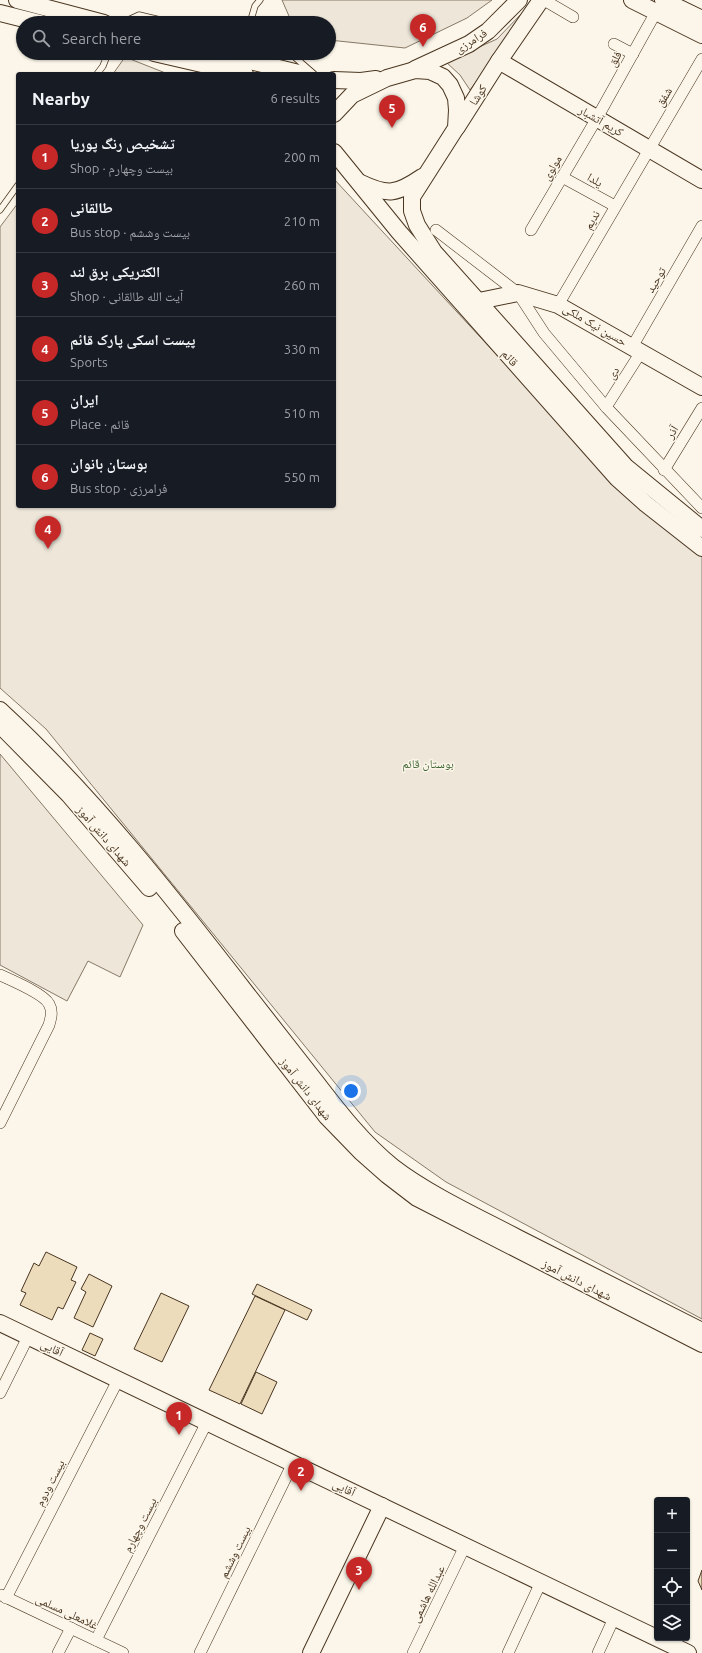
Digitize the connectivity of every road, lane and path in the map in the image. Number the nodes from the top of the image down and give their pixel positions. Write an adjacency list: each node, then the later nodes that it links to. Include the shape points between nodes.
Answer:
1 (17, 0): 8 (main road)
2 (260, 0): 9 (lane)
3 (519, 0): 22 (main road, فرامرزی, via 488,31)
4 (542, 0): 11 (street); 21 (main road, کوشا)
5 (632, 0): 6 (main road)
6 (659, 6): 12 (main road); 13 (main road); 15 (street, فلق)
7 (0, 13): 10 (main road)
8 (78, 16)
9 (252, 16)
10 (16, 17)
11 (573, 18)
12 (702, 19)
13 (702, 35)
14 (614, 44): 15 (street)
15 (633, 54): 30 (street, فلق)
16 (702, 59): 32 (street, شفق)
17 (105, 60): 23 (lane)
18 (184, 60): 24 (main road)
19 (246, 60): 25 (main road)
20 (298, 60): 26 (lane)
21 (499, 61): 30 (main road, کریم آتشبار); 31 (main road, کوشا)
22 (415, 70): 27 (main road); 31 (main road, via 430,71 443,77 450,85 457,104)
23 (99, 72)
24 (236, 72)
25 (295, 72)
26 (312, 72)
27 (387, 78): 28 (main road); 29 (main road, via 352,95)
28 (336, 80)
29 (336, 112)
30 (597, 118): 32 (main road, کریم آتشبار); 35 (street, مولوی)
31 (456, 128): 34 (main road, کوشا)
32 (649, 149): 36 (main road, کریم آتشبار); 39 (street, ندیم)
33 (336, 154): 37 (main road, قائم)
34 (426, 174): 37 (main road, via 405,188 391,192 376,190); 45 (main road, قائم, via 412,196 412,211 417,225 434,252)
35 (562, 177): 39 (street, یلدا); 43 (street, مولوی)
36 (702, 180)
37 (358, 181): 54 (main road, قائم, via 399,232 617,478)
38 (16, 188): 40 (lane)
39 (615, 206): 46 (street, ندیم)
40 (0, 210)
41 (702, 226): 47 (street, توحید)
42 (436, 230): 44 (street)
43 (531, 230)
44 (518, 293): 45 (main road, حسین نیک ملکی); 46 (main road, حسین نیک ملکی); 49 (street, via 544,333)
45 (479, 302): 53 (main road, قائم, via 626,467)
46 (558, 305): 47 (main road, حسین نیک ملکی)
47 (637, 349): 48 (main road, حسین نیک ملکی); 49 (street, دی)
48 (702, 387)
49 (606, 407): 51 (street)
50 (702, 408): 51 (street, آذر)
51 (664, 470): 52 (street)
52 (702, 508)
53 (702, 530)
54 (702, 548)
55 (0, 710): 60 (main road, via 84,794 128,845 338,1110 393,1166 424,1188 498,1228)
56 (0, 726): 62 (main road, شهدای دانش آموز, via 69,795 155,895 327,1117 366,1157 417,1198)
57 (0, 975): 58 (street, via 43,997 52,1011 49,1025)
58 (0, 1123)
59 (0, 1323): 61 (main road, آقایی)
60 (702, 1331)
61 (28, 1337): 63 (main road, آقایی); 64 (street)
62 (702, 1344)
63 (118, 1380): 65 (main road, آقایی); 70 (street, بیست ودوم)
64 (0, 1393)
65 (207, 1422): 66 (main road, آقایی); 73 (street, بیست وچهارم)
66 (293, 1463): 67 (main road, آقایی); 76 (street, بیست وششم)
67 (382, 1506): 68 (main road, آقایی); 77 (main road)
68 (465, 1546): 69 (main road, آقایی); 78 (street, عبدالله هاشمی)
69 (541, 1582): 71 (main road, آقایی); 79 (street)
70 (3, 1597): 72 (street, غلامعلی مسلمی)
71 (614, 1618): 80 (street); 81 (main road, آقایی)
72 (71, 1628): 73 (street, غلامعلی مسلمی); 74 (street)
73 (96, 1640): 75 (street, غلامعلی مسلمی)
74 (58, 1653)
75 (123, 1653)
76 (200, 1653)
77 (311, 1653)
78 (414, 1653)
79 (508, 1653)
80 (598, 1653)
81 (688, 1653)

